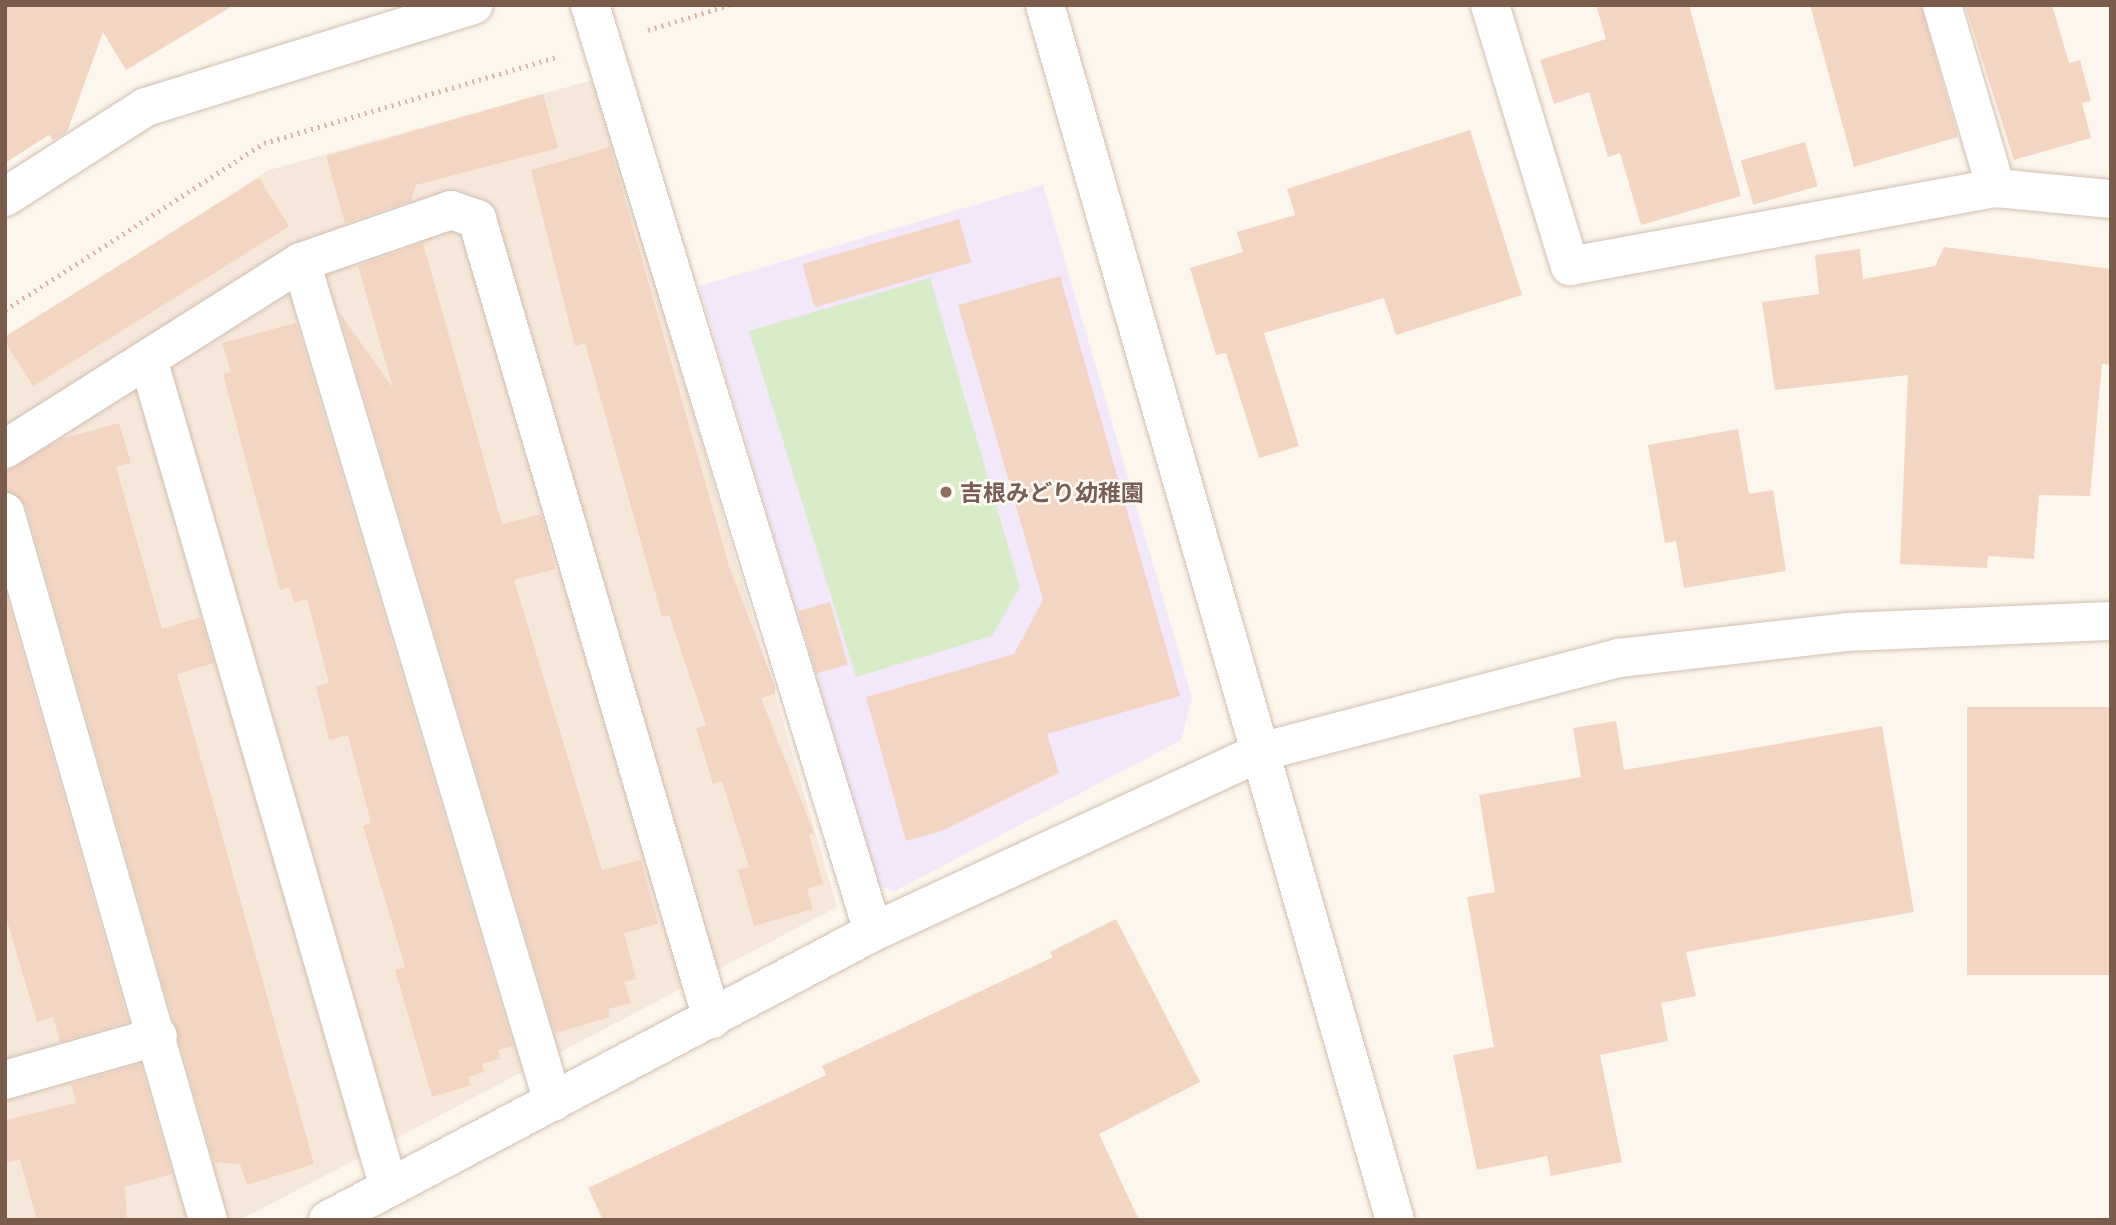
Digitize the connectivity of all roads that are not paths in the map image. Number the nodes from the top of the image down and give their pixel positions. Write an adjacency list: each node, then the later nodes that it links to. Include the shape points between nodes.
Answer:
1 (474, 5): 7 (street, via 146,107)
2 (590, 5): 15 (street)
3 (1045, 5): 14 (street)
4 (1490, 5): 6 (street, via 1570,266)
5 (1942, 5): 6 (street)
6 (1996, 188): 8 (street)
7 (5, 197)
8 (2111, 199)
9 (301, 262): 10 (street); 16 (street, via 450,210 477,219); 19 (street)
10 (148, 359): 11 (street); 20 (street)
11 (5, 449)
12 (5, 512): 17 (street)
13 (2111, 621): 14 (street, via 1847,632 1619,658)
14 (1260, 752): 15 (street); 23 (street)
15 (873, 932): 16 (street)
16 (712, 1019): 19 (street)
17 (158, 1036): 18 (street); 21 (street)
18 (5, 1080)
19 (553, 1102): 20 (street)
20 (389, 1188): 22 (street)
21 (208, 1220)
22 (328, 1220)
23 (1395, 1220)

